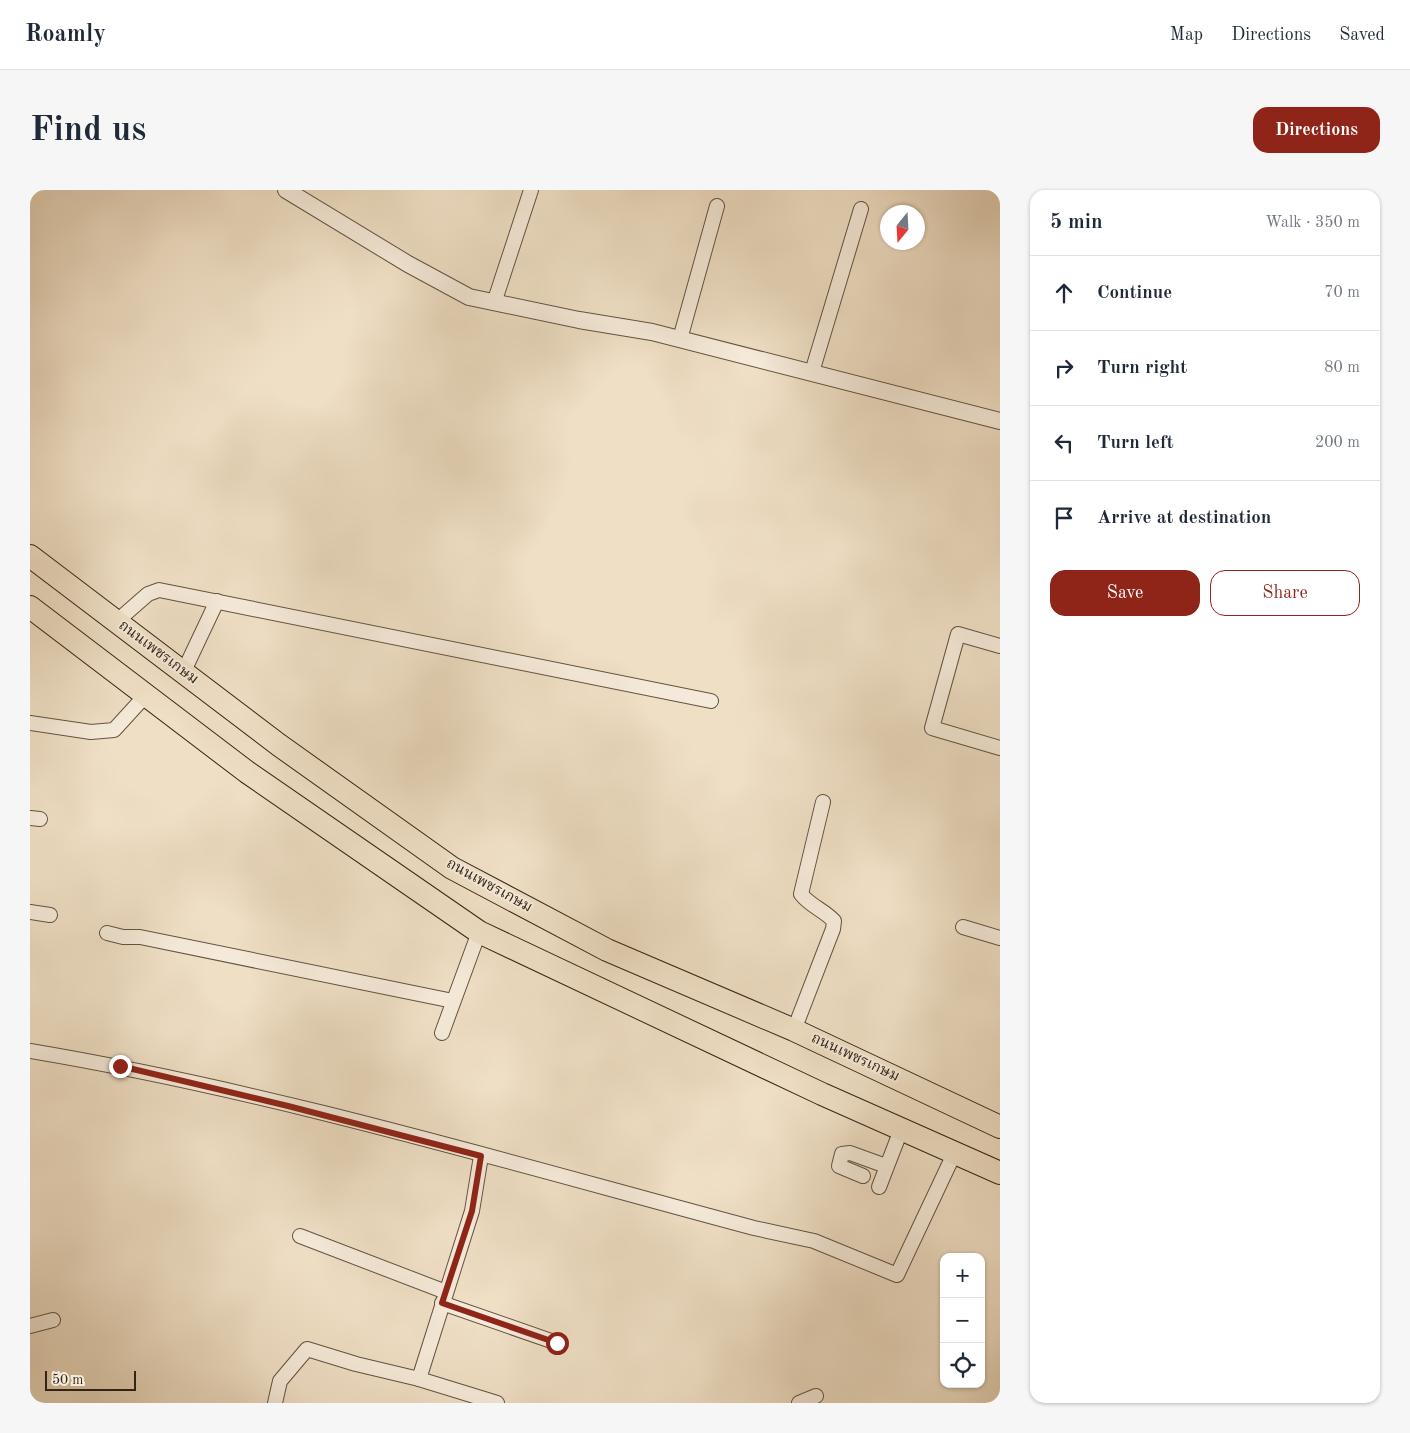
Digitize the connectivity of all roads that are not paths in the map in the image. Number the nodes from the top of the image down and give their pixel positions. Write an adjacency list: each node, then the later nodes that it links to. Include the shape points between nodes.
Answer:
1 (286, 190): 5 (street, via 469,297)
2 (530, 190): 5 (street)
3 (717, 206): 6 (street)
4 (861, 209): 7 (street)
5 (494, 303): 6 (street)
6 (680, 339): 7 (street)
7 (812, 372): 8 (street)
8 (1000, 421)
9 (30, 539): 11 (highway, via 62,566)
10 (30, 556): 11 (highway, ถนนเพชรเกษม)
11 (69, 586): 15 (highway, ถนนเพชรเกษม)
12 (217, 601): 15 (street, via 159,590 148,594); 18 (street); 20 (street)
13 (30, 607): 16 (highway)
14 (30, 622): 16 (highway, via 51,636)
15 (116, 622): 18 (highway, ถนนเพชรเกษม)
16 (71, 640): 19 (highway)
17 (1000, 646): 22 (street, via 958,634 932,728)
18 (183, 673): 31 (highway, ถนนเพชรเกษม, via 452,868 606,950)
19 (146, 696): 21 (street, via 114,730 91,732); 27 (highway, via 247,772)
20 (711, 701)
21 (30, 723)
22 (1000, 748)
23 (823, 802): 31 (street, via 801,894 834,921 833,930)
24 (30, 912): 25 (street)
25 (50, 915)
26 (963, 926): 29 (street)
27 (479, 932): 30 (street); 35 (highway)
28 (107, 933): 30 (street)
29 (1000, 938)
30 (453, 1001): 32 (street)
31 (794, 1030): 34 (highway, ถนนเพชรเกษม)
32 (442, 1033)
33 (30, 1050): 37 (street, via 120,1066 307,1110)
34 (1000, 1127)
35 (901, 1130): 36 (highway); 38 (street)
36 (954, 1154): 37 (street, via 897,1275 814,1242); 39 (highway)
37 (481, 1156): 43 (street, via 472,1211)
38 (886, 1166): 40 (street, via 850,1153 842,1154 839,1166); 41 (street)
39 (1000, 1174)
40 (863, 1176)
41 (879, 1187)
42 (300, 1236): 43 (street)
43 (444, 1297): 46 (street); 47 (street)
44 (53, 1320): 45 (street)
45 (30, 1326)
46 (557, 1343)
47 (419, 1379): 49 (street, via 308,1349 280,1381); 50 (street)
48 (816, 1396): 51 (street)
49 (275, 1403)
50 (498, 1403)
51 (799, 1403)

